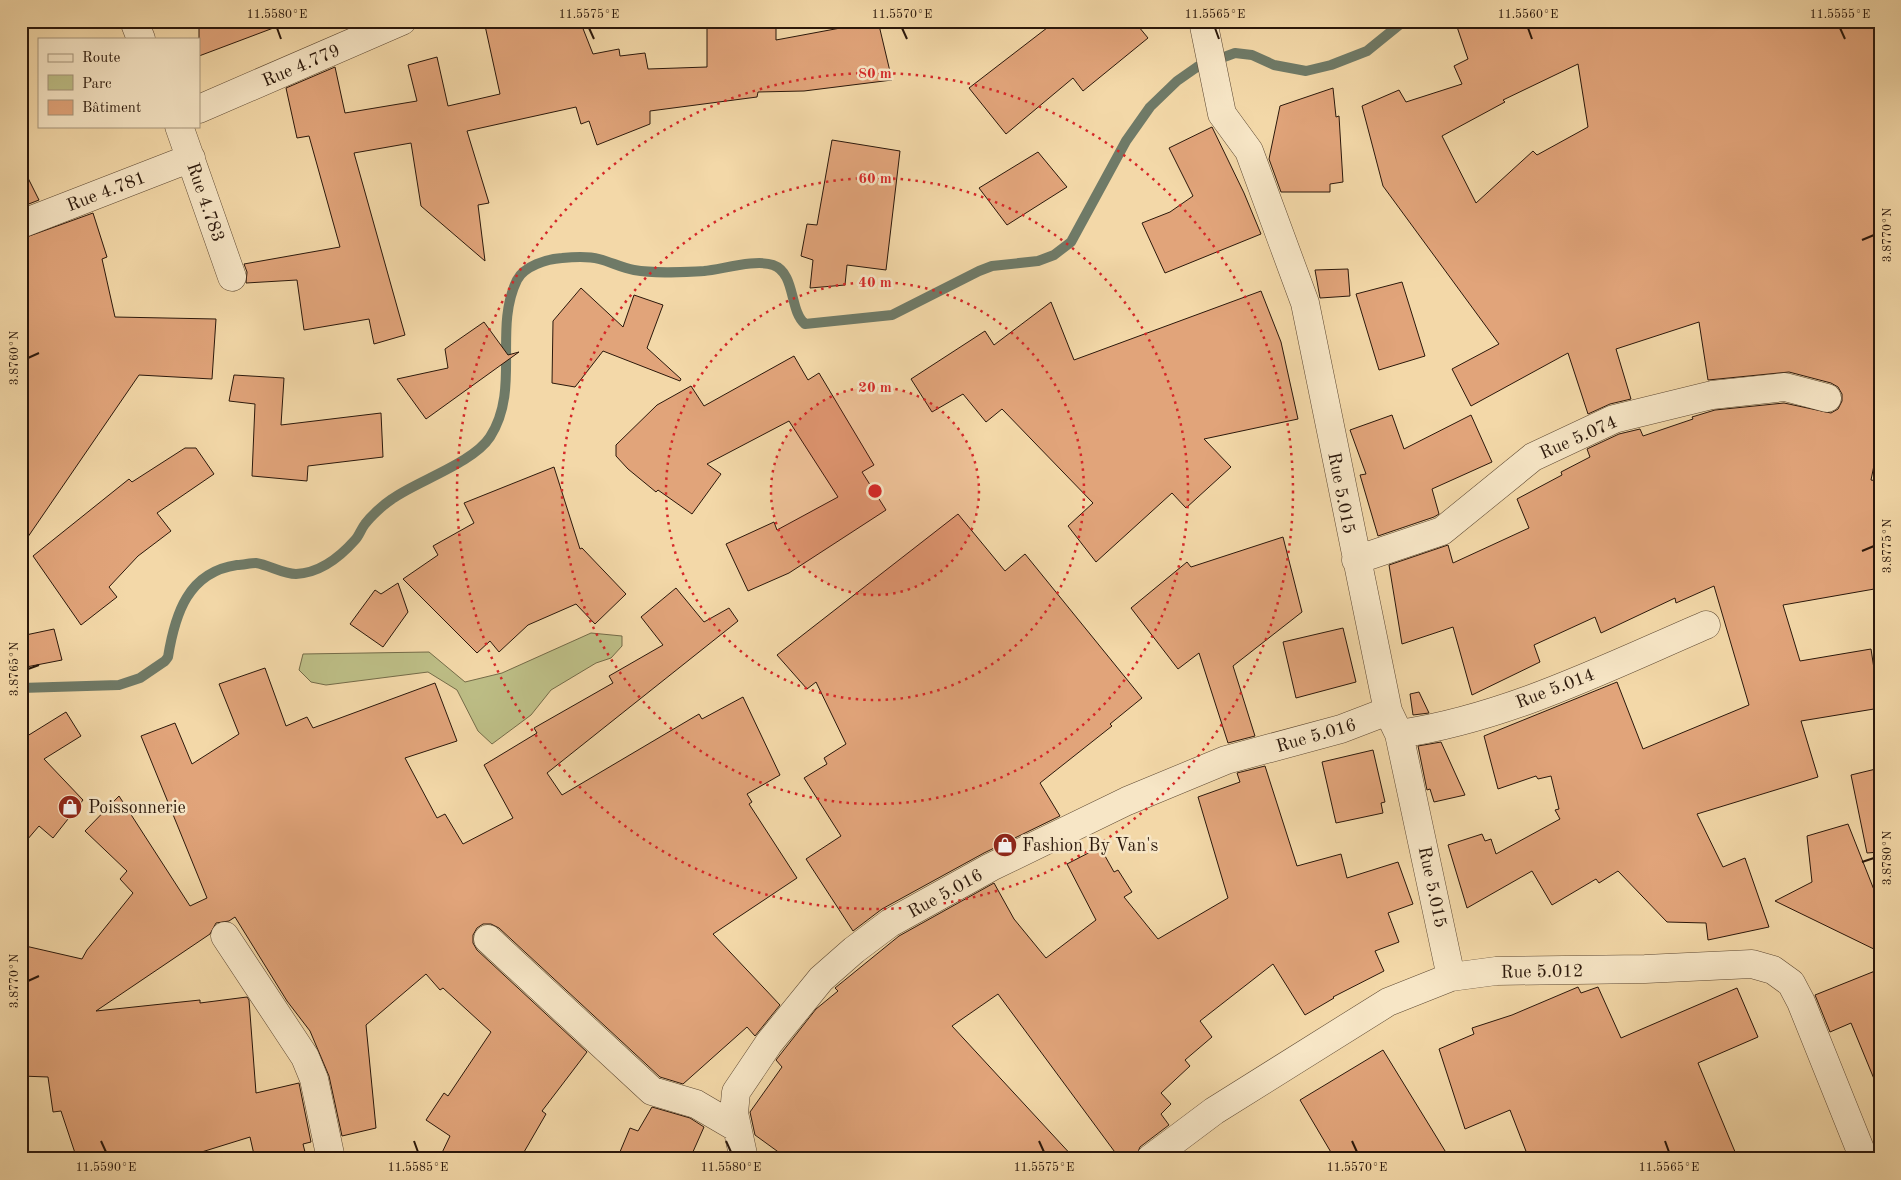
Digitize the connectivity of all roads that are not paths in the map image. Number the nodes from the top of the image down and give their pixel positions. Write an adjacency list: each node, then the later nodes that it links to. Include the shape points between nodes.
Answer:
1 (134, 21): 4 (street)
2 (402, 21): 5 (street, Rue 4.779)
3 (1203, 21): 11 (street, Rue 5.015, via 1222,114 1248,151 1305,303)
4 (141, 38)
5 (200, 109)
6 (180, 128): 7 (street, Rue 4.783)
7 (190, 158): 8 (street, Rue 4.781); 9 (street, Rue 4.783)
8 (21, 224)
9 (232, 277)
10 (1827, 398): 11 (street, Rue 5.074, via 1785,387 1712,395 1614,419 1533,456 1442,531)
11 (1356, 560): 13 (street, Rue 5.015)
12 (1706, 625): 13 (street, Rue 5.014, via 1540,697 1440,728)
13 (1394, 722): 16 (street, Rue 5.015); 17 (street, Rue 5.016, via 1341,729 1226,760 1127,801 991,867 890,923 821,979 769,1043 736,1092 734,1112)
14 (224, 936): 18 (street, via 305,1057 314,1079)
15 (488, 938): 17 (street, via 652,1091 696,1104)
16 (1451, 977): 20 (street, Rue 5.012, via 1388,1002 1214,1110); 21 (street, Rue 5.012, via 1496,971 1645,970 1752,964 1773,970 1790,983 1801,1002)
17 (738, 1128): 19 (street, Rue 5.016)
18 (332, 1159)
19 (744, 1159)
20 (1150, 1159)
21 (1864, 1159)

